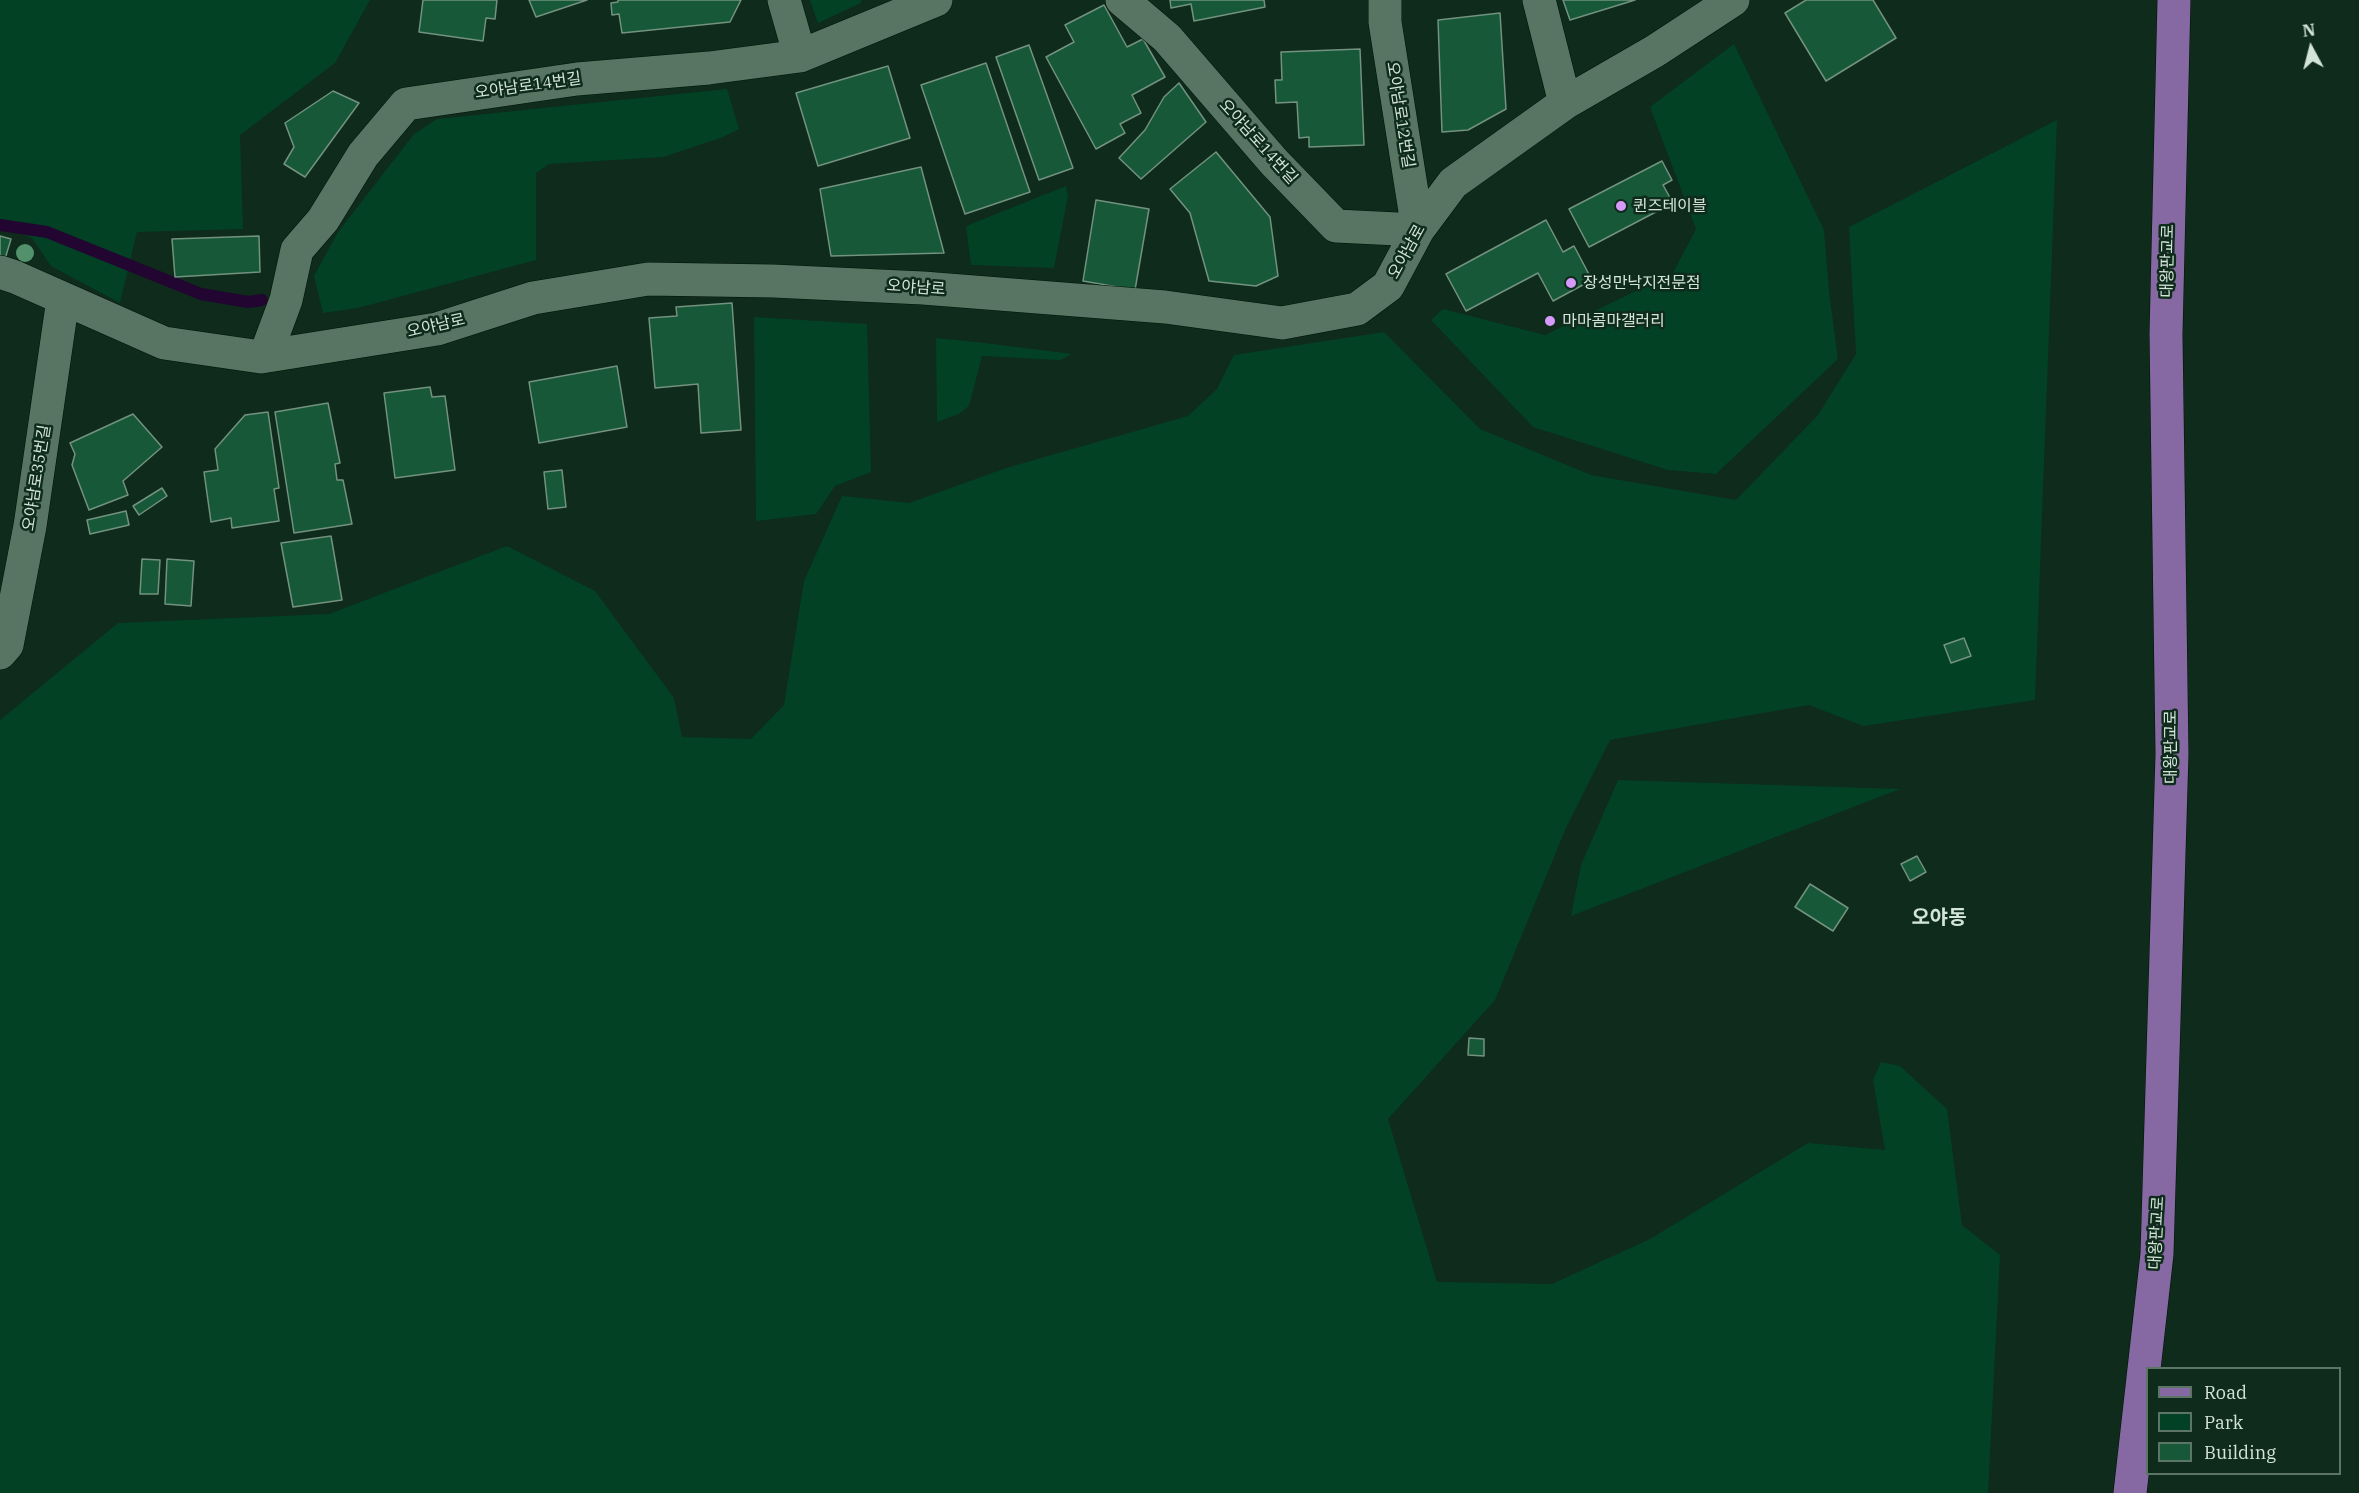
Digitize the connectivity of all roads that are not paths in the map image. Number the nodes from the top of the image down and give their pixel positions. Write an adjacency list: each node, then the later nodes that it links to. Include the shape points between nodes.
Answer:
1 (784, 0): 8 (street)
2 (936, 0): 8 (street, 오야남로14번길)
3 (1122, 0): 10 (street, 오야남로14번길, via 1167,38 1274,162 1336,226)
4 (1384, 0): 10 (street, 오야남로12번길)
5 (1539, 0): 9 (street)
6 (1733, 0): 9 (street, 오야남로, via 1664,46)
7 (2174, 0): 15 (main road, 대왕판교로, via 2166,334 2172,754 2157,1254)
8 (800, 56): 13 (street, 오야남로14번길, via 577,79 406,104 363,155 323,220 297,250 286,300 267,351)
9 (1565, 103): 10 (street, 오야남로, via 1453,183)
10 (1418, 230): 13 (street, 오야남로, via 1388,286 1357,309 1282,323 1165,307 923,288 648,279 534,298 437,329)
11 (0, 272): 12 (street, 오야남로)
12 (63, 299): 13 (street, 오야남로, via 164,343); 14 (street, 오야남로35번길, via 30,526 7,645)
13 (261, 357)
14 (0, 653)
15 (2130, 1493)

